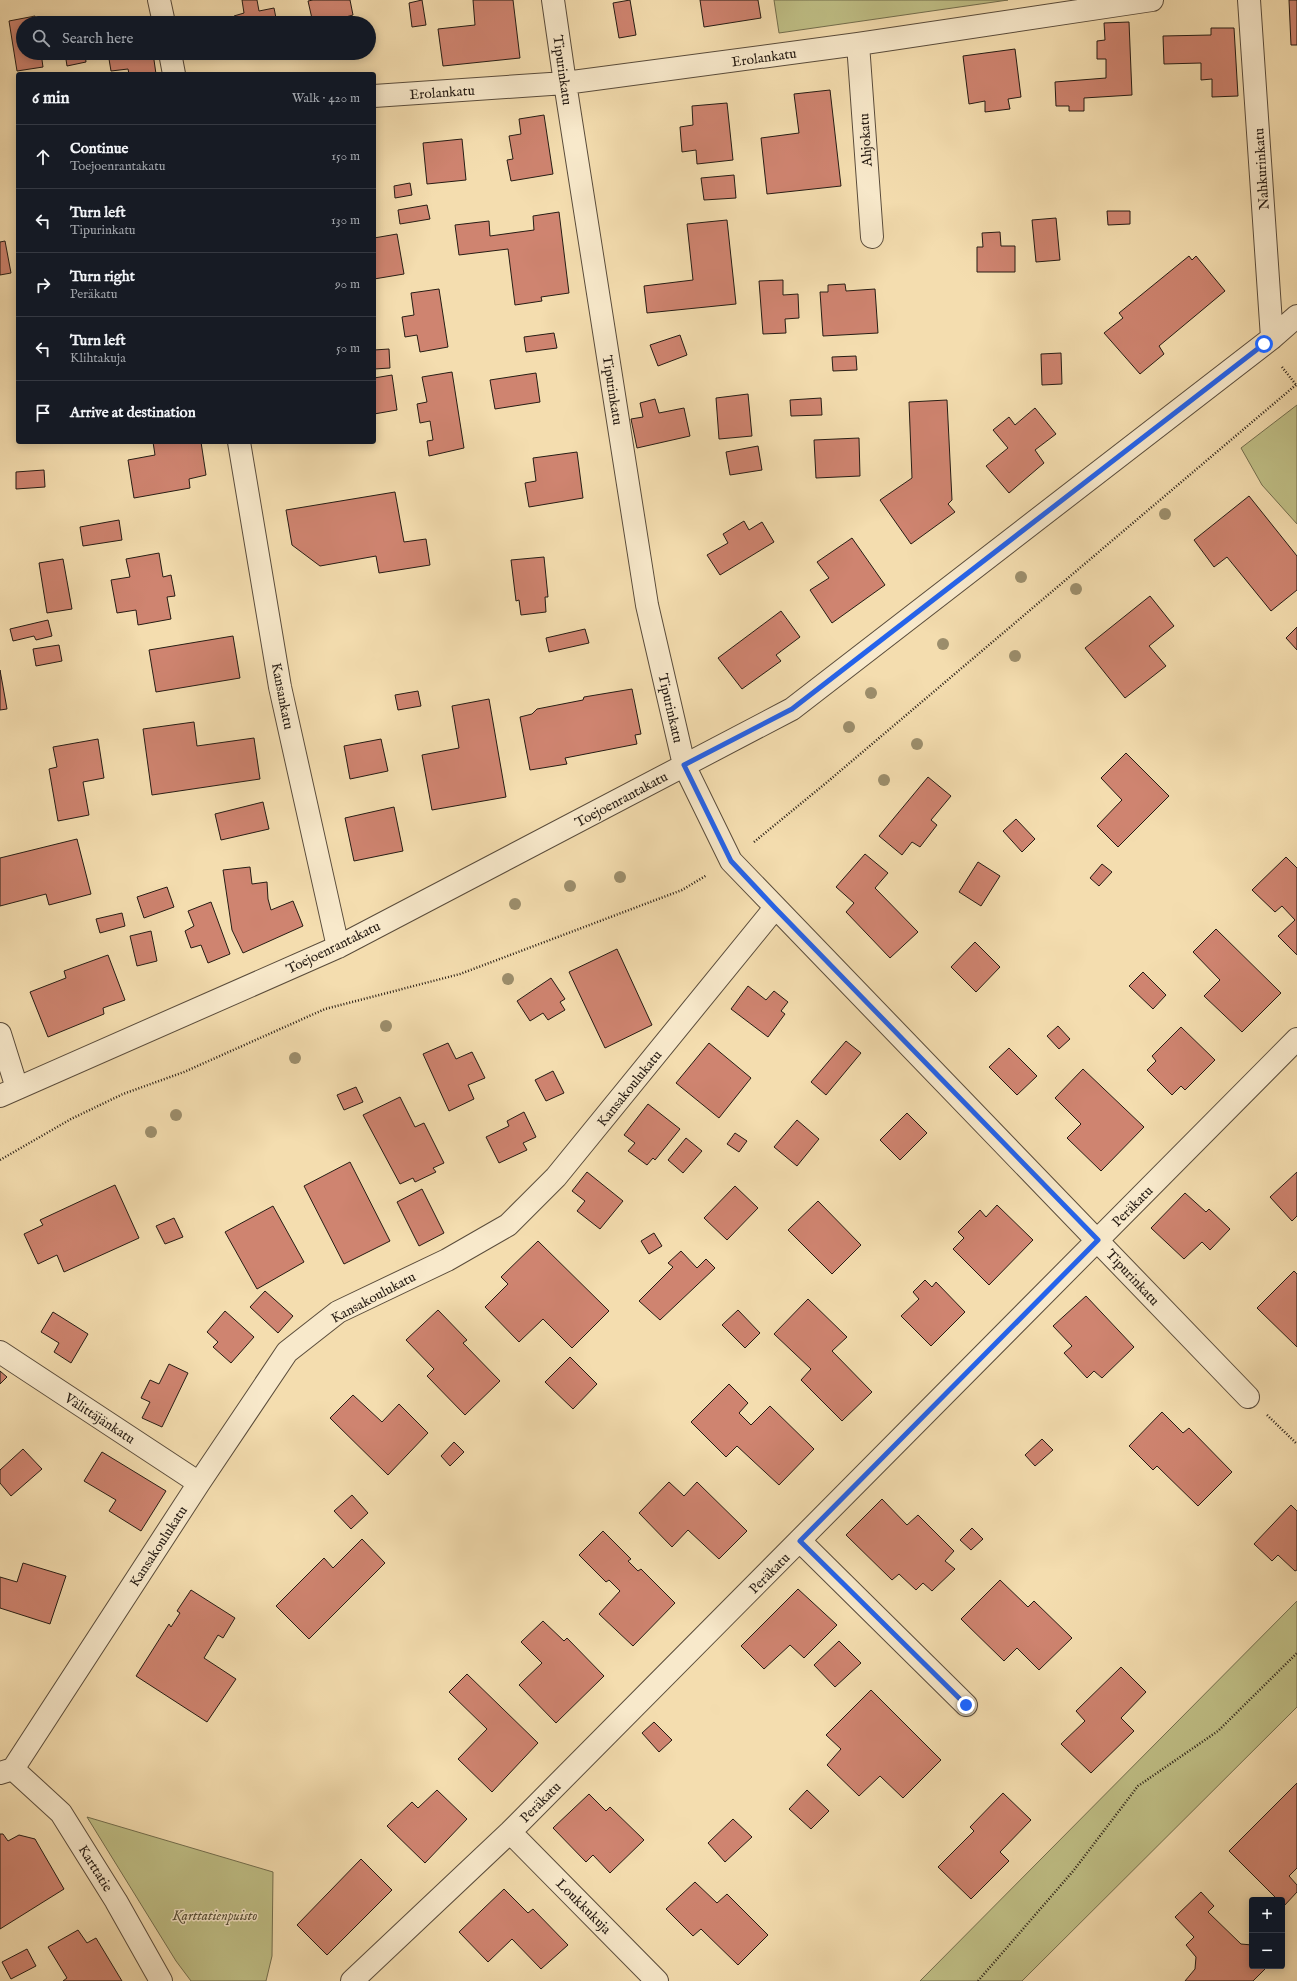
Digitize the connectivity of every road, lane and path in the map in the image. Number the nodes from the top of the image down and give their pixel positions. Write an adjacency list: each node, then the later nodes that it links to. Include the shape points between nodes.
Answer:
1 (160, 0): 5 (street)
2 (553, 0): 9 (street, Tipurinkatu)
3 (1152, 0): 6 (street, Erolankatu)
4 (1250, 0): 13 (street, Nahkurinkatu)
5 (163, 16)
6 (858, 44): 9 (street, Erolankatu); 11 (street, Ahjokatu)
7 (171, 60): 8 (street)
8 (174, 72)
9 (565, 83): 10 (street, Erolankatu); 15 (street, Tipurinkatu, via 647,605)
10 (376, 96)
11 (872, 237)
12 (1297, 316): 13 (street, Toejoenrantakatu)
13 (1272, 338): 15 (street, Toejoenrantakatu, via 792,709)
14 (238, 444): 17 (street, Kansankatu, via 280,687)
15 (684, 765): 16 (street, Tipurinkatu, via 731,861); 17 (street, Toejoenrantakatu)
16 (775, 908): 21 (street, Tipurinkatu); 25 (street, Kansakoulukatu, via 556,1177 508,1225 447,1260 338,1312 287,1352)
17 (338, 947): 20 (street, Toejoenrantakatu)
18 (0, 1034): 20 (street)
19 (1297, 1039): 21 (street, Peräkatu)
20 (8, 1092)
21 (1098, 1240): 23 (street, Tipurinkatu); 26 (street, Peräkatu)
22 (0, 1352): 25 (street, Välittäjänkatu)
23 (1248, 1397): 24 (path)
24 (1297, 1444)
25 (199, 1483): 29 (street, Kansakoulukatu)
26 (800, 1541): 28 (street); 30 (street, Peräkatu)
27 (1297, 1653): 34 (path, via 1218,1732 1138,1786 1074,1870)
28 (966, 1705)
29 (7, 1771): 31 (street, Karttatie, via 61,1813 116,1901)
30 (510, 1832): 32 (street, Peräkatu); 33 (street, Loukkukuja)
31 (161, 1981)
32 (352, 1981)
33 (657, 1981)
34 (978, 1981)

